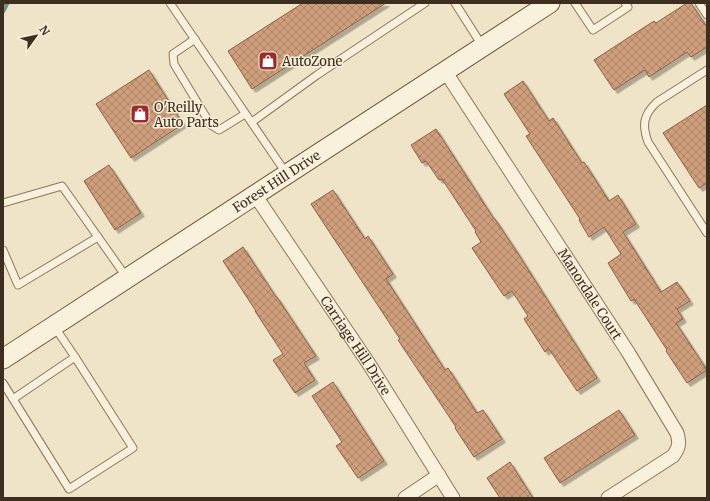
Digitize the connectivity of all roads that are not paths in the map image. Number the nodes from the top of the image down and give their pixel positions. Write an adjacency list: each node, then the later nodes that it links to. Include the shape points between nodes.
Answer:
1 (170, 3): 9 (lane)
2 (425, 3): 14 (lane)
3 (455, 3): 10 (lane)
4 (550, 3): 10 (main road, Forest Hill Drive)
5 (575, 3): 7 (lane, via 593,30)
6 (699, 3): 8 (lane)
7 (629, 4)
8 (707, 15)
9 (195, 39): 13 (lane); 13 (lane, via 173,54 174,64 211,125 219,130)
10 (483, 47): 12 (main road, Forest Hill Drive)
11 (707, 70): 18 (lane, via 650,108 646,114 644,129 648,142)
12 (445, 71): 15 (main road, Forest Hill Drive); 30 (street, Manordale Court, via 628,352 677,433 678,450 673,456)
13 (246, 114): 14 (lane)
14 (252, 122): 15 (lane)
15 (287, 174): 16 (main road, Forest Hill Drive)
16 (255, 195): 21 (main road, Forest Hill Drive); 27 (street, Carriage Hill Drive, via 369,364)
17 (3, 203): 19 (lane, via 62,186)
18 (707, 233)
19 (98, 237): 20 (lane, via 18,285); 21 (lane)
20 (3, 250)
21 (127, 278): 22 (main road, Forest Hill Drive)
22 (54, 326): 23 (lane); 24 (main road, Forest Hill Drive)
23 (76, 357): 26 (lane); 26 (lane, via 133,448 69,489)
24 (3, 359)
25 (3, 383): 26 (lane)
26 (14, 399)
27 (439, 475): 28 (street); 29 (street, Carriage Hill Drive)
28 (405, 498)
29 (453, 498)
30 (608, 498)

